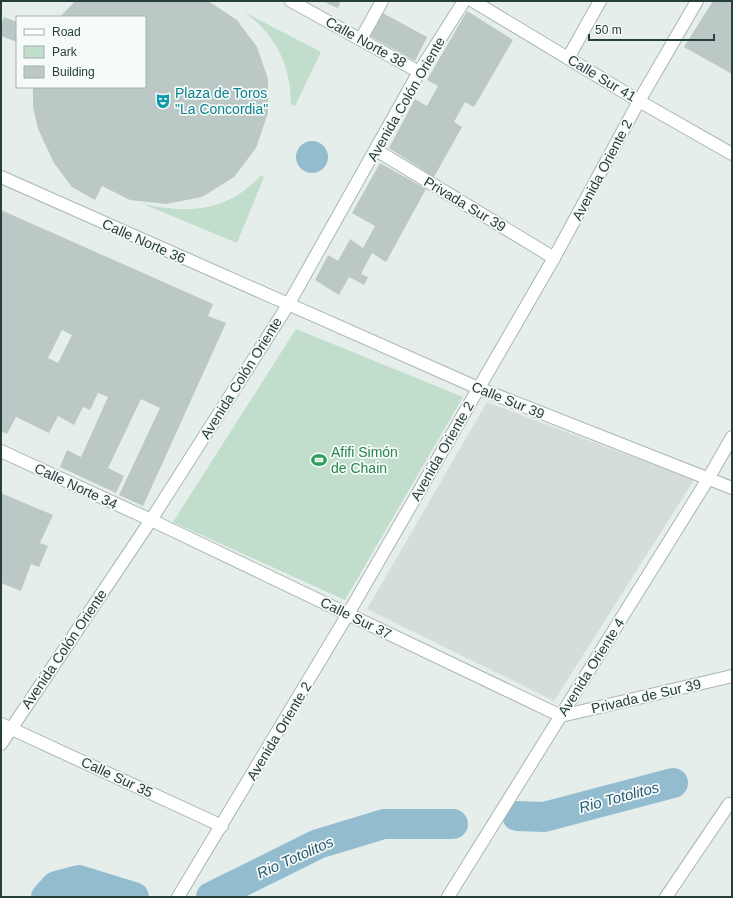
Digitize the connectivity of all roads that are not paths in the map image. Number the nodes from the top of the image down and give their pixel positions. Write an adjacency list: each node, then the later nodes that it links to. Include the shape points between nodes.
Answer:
1 (291, 1): 7 (street, Calle Norte 38)
2 (382, 1): 7 (street)
3 (464, 1): 9 (street, Avenida Colón Oriente)
4 (473, 1): 8 (street, Calle Sur 41)
5 (600, 1): 8 (street)
6 (697, 1): 10 (street, Avenida Oriente 2)
7 (361, 39): 9 (street, Calle Norte 38)
8 (568, 58): 10 (street, Calle Sur 41)
9 (419, 72): 11 (street, Avenida Colón Oriente)
10 (638, 101): 12 (street, Calle Sur 41); 14 (street, Avenida Oriente 2)
11 (376, 150): 14 (street, Privada Sur 39); 15 (street, Avenida Colón Oriente)
12 (732, 154)
13 (1, 177): 15 (street, Calle Norte 36)
14 (554, 258): 16 (street, Avenida Oriente 2)
15 (288, 304): 16 (street, Calle Sur 39); 21 (street, Avenida Colón Oriente)
16 (478, 388): 19 (street, Calle Sur 39); 22 (street, Avenida Oriente 2)
17 (732, 437): 19 (street, Avenida Oriente 4)
18 (1, 451): 21 (street, Calle Norte 34)
19 (708, 479): 20 (street, Calle Sur 39); 24 (street, Avenida Oriente 4)
20 (732, 488)
21 (151, 520): 22 (street, Calle Sur 37); 25 (street, Avenida Colón Oriente)
22 (348, 614): 24 (street, Calle Sur 37); 28 (street, Avenida Oriente 2)
23 (732, 676): 24 (street, Privada de Sur 39)
24 (561, 716): 30 (street, Avenida Oriente 4)
25 (6, 726): 26 (street, Avenida Colón Oriente); 28 (street, Calle Sur 35)
26 (1, 744)
27 (729, 804): 31 (street)
28 (222, 826): 29 (street, Avenida Oriente 2)
29 (178, 897)
30 (448, 897)
31 (666, 897)

